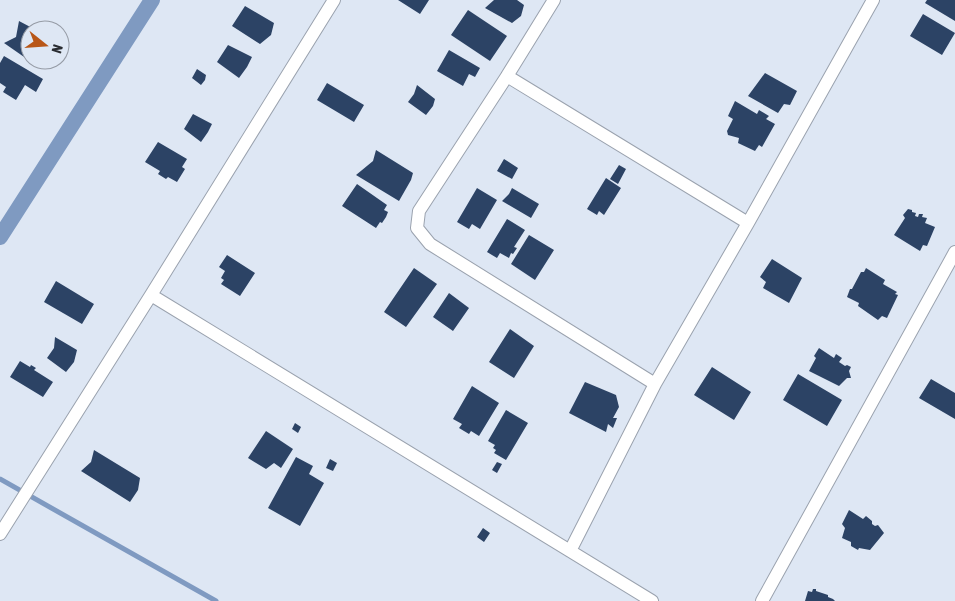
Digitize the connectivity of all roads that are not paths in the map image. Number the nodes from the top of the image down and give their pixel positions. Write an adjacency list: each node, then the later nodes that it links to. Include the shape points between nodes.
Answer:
1 (334, 0): 7 (street)
2 (554, 0): 4 (street)
3 (873, 0): 5 (street)
4 (507, 76): 5 (street); 8 (street, via 419,211 417,228 430,244)
5 (748, 223): 8 (street)
6 (955, 252): 12 (street)
7 (150, 295): 9 (street); 10 (street)
8 (655, 384): 10 (street)
9 (0, 534)
10 (570, 551): 11 (street)
11 (652, 601)
12 (762, 601)

